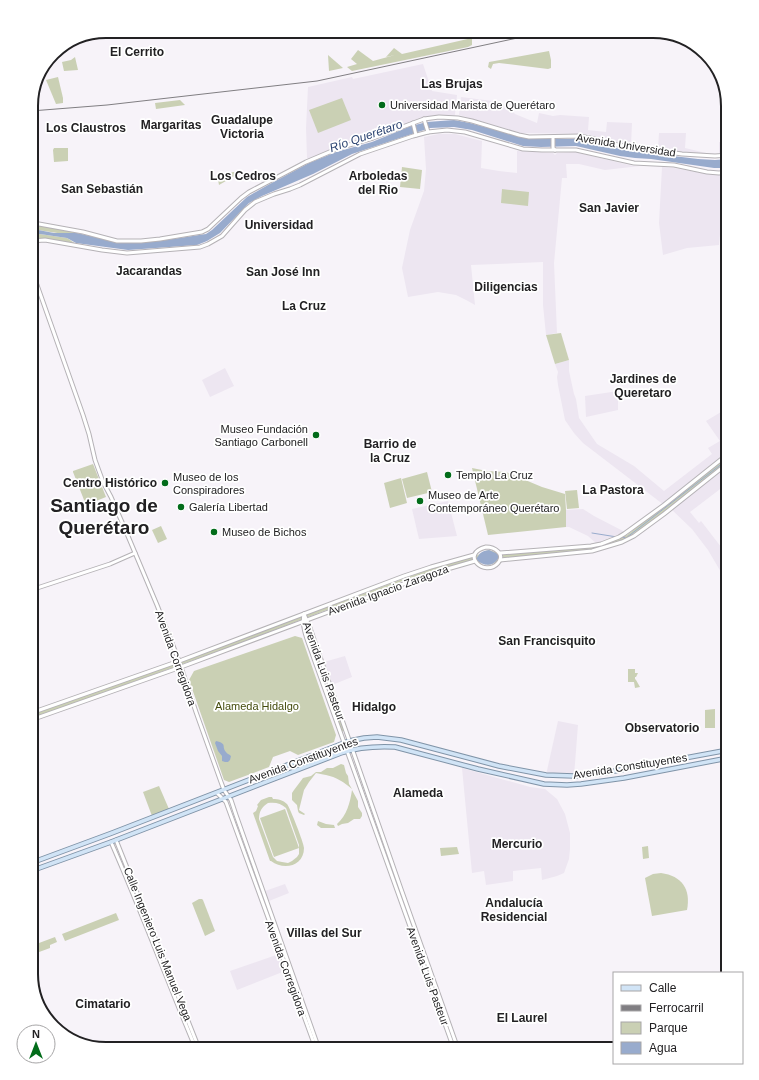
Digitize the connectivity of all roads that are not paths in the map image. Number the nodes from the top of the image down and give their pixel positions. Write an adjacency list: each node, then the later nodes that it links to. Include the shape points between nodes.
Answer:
1 (424, 121): 2 (main road, Avenida Universidad); 3 (main road); 5 (main road, Avenida Universidad, via 439,117 456,117 519,135)
2 (413, 124): 4 (main road); 9 (main road, Avenida Universidad, via 339,148 306,162 243,197 202,232 160,239 117,241)
3 (428, 131): 4 (main road, Avenida Universidad); 6 (main road, Avenida Universidad, via 456,131 477,135 522,149)
4 (416, 134): 10 (main road, Avenida Universidad, via 360,154 300,185 263,198 249,206 222,236 200,247 127,252)
5 (553, 138): 6 (main road); 7 (main road, Avenida Universidad, via 580,136 619,145 682,154)
6 (554, 149): 8 (main road, Avenida Universidad, via 576,150 634,163 674,165)
7 (721, 156)
8 (721, 173)
9 (38, 224)
10 (38, 241)
11 (38, 288): 16 (main road, Avenida Corregidora, via 83,414 103,482)
12 (721, 460): 14 (main road)
13 (721, 468): 15 (main road)
14 (662, 506): 15 (main road); 17 (main road, via 619,537 601,544)
15 (670, 508): 19 (main road, via 634,536 622,542 592,551)
16 (135, 553): 21 (main road); 25 (main road, Avenida Corregidora)
17 (500, 553): 18 (main road, via 496,549 486,547 481,548); 19 (main road)
18 (474, 556): 20 (main road); 22 (main road, Avenida Ignacio Zaragoza, via 404,576)
19 (500, 560): 20 (main road, via 490,568 478,565)
20 (475, 561): 23 (main road, Avenida Ignacio Zaragoza, via 430,574)
21 (38, 588)
22 (304, 614): 23 (main road, Avenida Luis Pasteur); 24 (main road, Avenida Luis Pasteur); 25 (main road, Avenida Ignacio Zaragoza)
23 (307, 619): 24 (main road, Avenida Ignacio Zaragoza); 27 (main road, Avenida Luis Pasteur)
24 (302, 621): 26 (main road, Avenida Ignacio Zaragoza); 28 (main road, Avenida Luis Pasteur)
25 (179, 661): 26 (main road, Avenida Corregidora); 29 (main road, Avenida Ignacio Zaragoza)
26 (181, 667): 30 (main road, Avenida Ignacio Zaragoza); 37 (main road, Avenida Corregidora)
27 (332, 691): 28 (main road); 31 (main road, Avenida Luis Pasteur)
28 (326, 693): 32 (main road, Avenida Luis Pasteur)
29 (38, 711)
30 (38, 718)
31 (350, 741): 32 (main road, Avenida Constituyentes); 33 (main road, Avenida Luis Pasteur); 35 (main road, Avenida Constituyentes, via 364,738 394,739 499,766 553,776 604,773)
32 (343, 744): 34 (main road, Avenida Luis Pasteur); 37 (main road, Avenida Constituyentes)
33 (352, 750): 34 (main road, Avenida Constituyentes); 36 (main road, Avenida Constituyentes, via 395,747 544,784 567,785 624,778); 45 (main road, Avenida Luis Pasteur)
34 (347, 751): 39 (main road, Avenida Constituyentes); 45 (main road, Avenida Luis Pasteur)
35 (721, 752)
36 (721, 759)
37 (224, 790): 38 (main road, Avenida Constituyentes); 39 (main road, Avenida Corregidora)
38 (217, 793): 40 (main road); 43 (main road, Avenida Constituyentes)
39 (228, 796): 40 (main road, Avenida Constituyentes); 49 (main road, Avenida Corregidora)
40 (223, 799): 41 (main road, Avenida Constituyentes); 48 (main road, Avenida Corregidora)
41 (116, 840): 42 (main road, Avenida Constituyentes); 47 (main road, Calle Ingeniero Luis Manuel Vega)
42 (111, 842): 44 (main road, Avenida Constituyentes); 46 (main road, Calle Ingeniero Luis Manuel Vega)
43 (38, 860)
44 (38, 868)
45 (394, 877): 50 (main road, Avenida Luis Pasteur); 51 (main road, Avenida Luis Pasteur)
46 (193, 1042)
47 (196, 1042)
48 (313, 1042)
49 (317, 1042)
50 (452, 1042)
51 (455, 1042)

